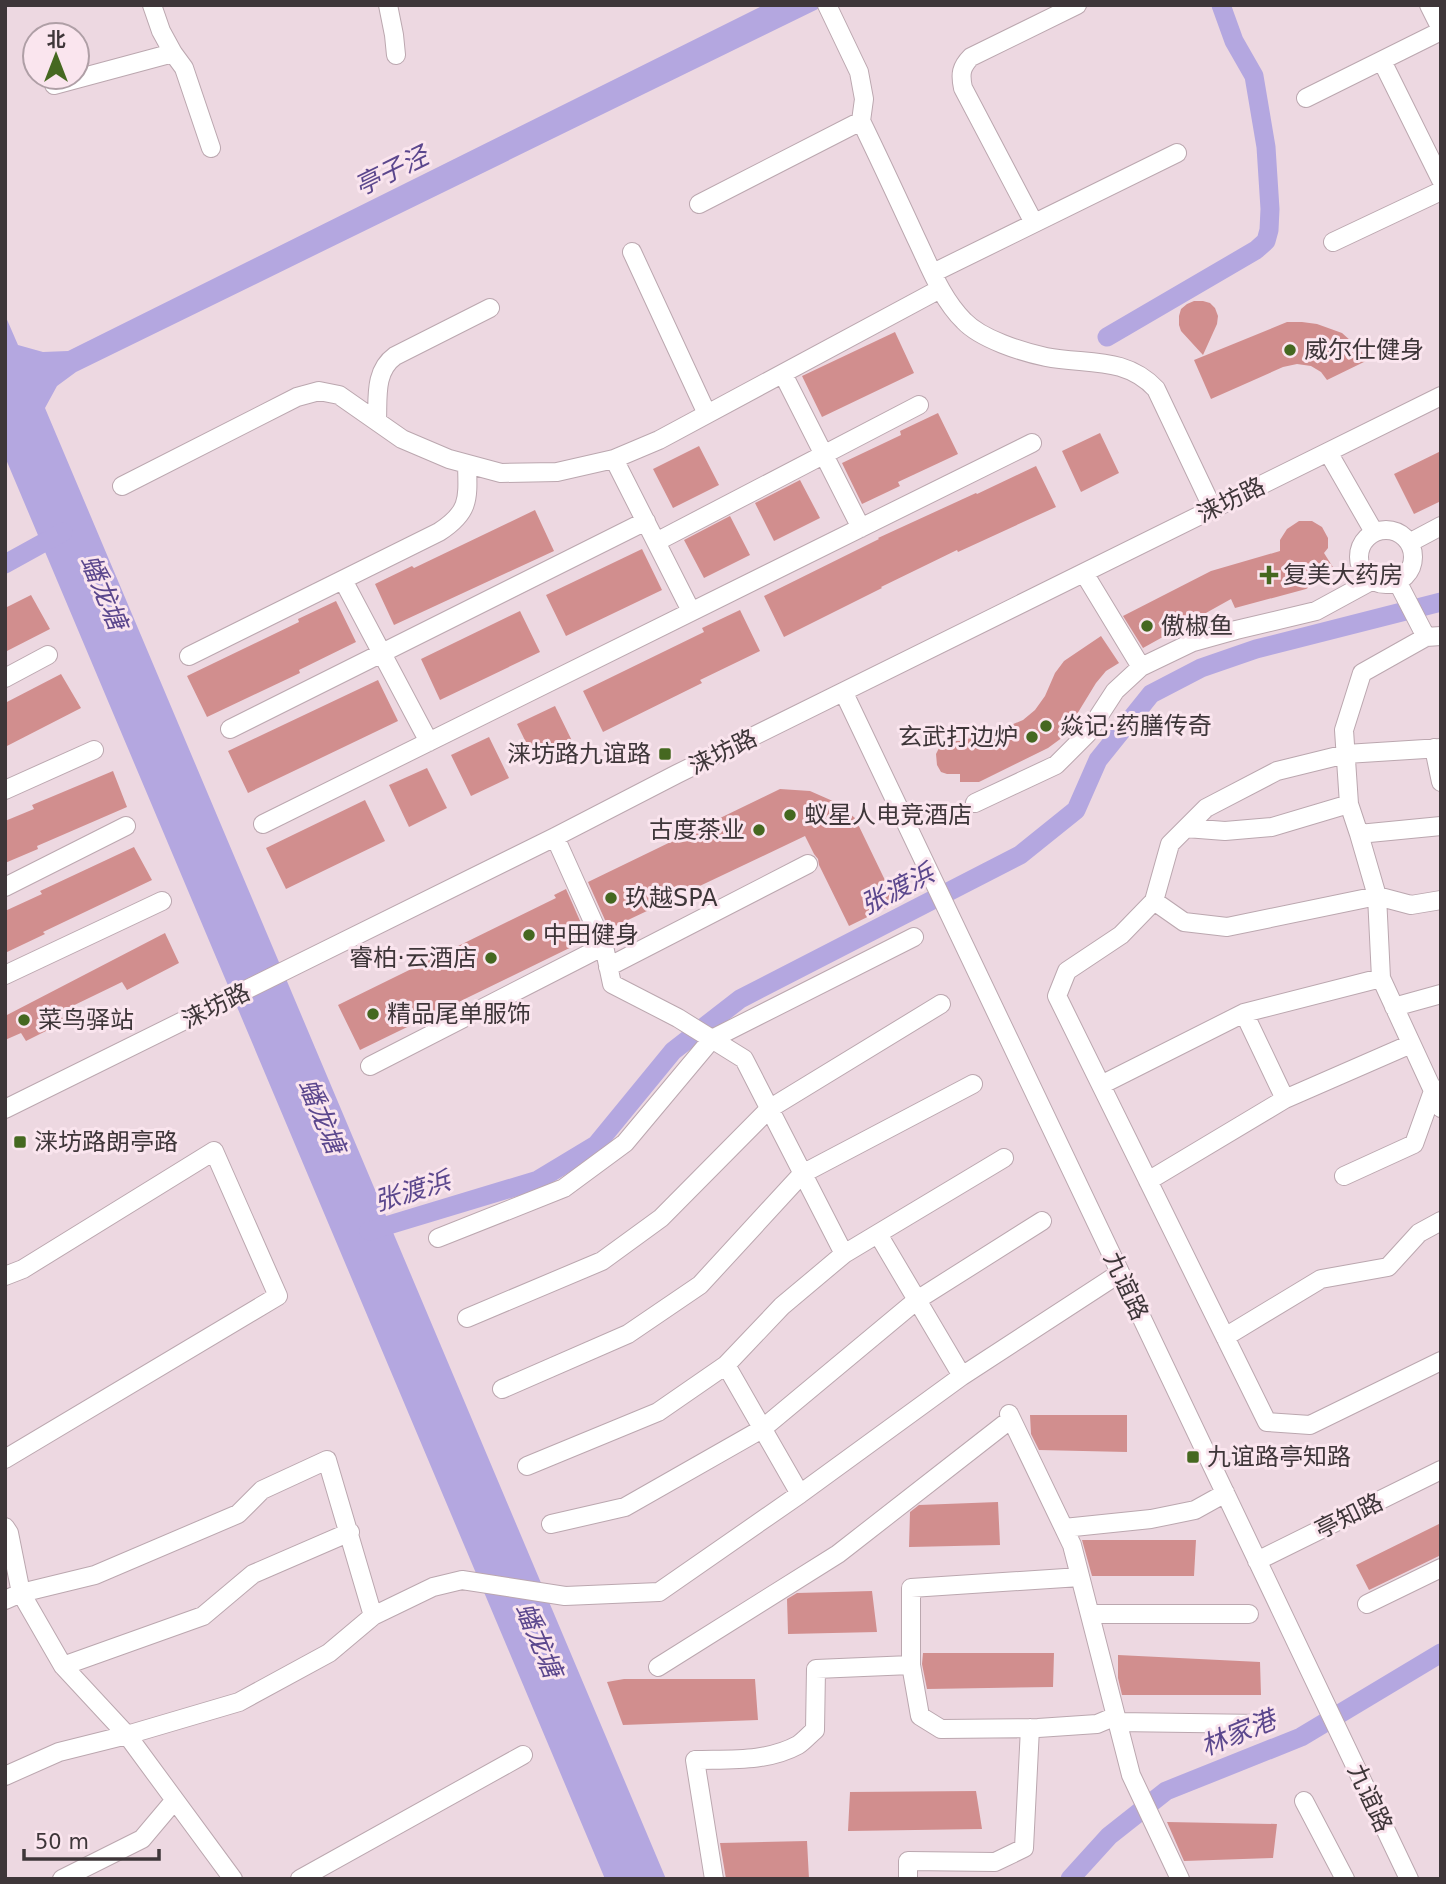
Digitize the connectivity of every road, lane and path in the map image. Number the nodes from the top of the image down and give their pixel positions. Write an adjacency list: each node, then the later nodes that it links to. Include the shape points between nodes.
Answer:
1 (152, 5): 7 (street)
2 (388, 5): 8 (street)
3 (827, 5): 12 (street, via 859,72)
4 (1077, 5): 18 (street, via 962,65 963,88)
5 (1429, 5): 6 (street)
6 (1441, 30): 9 (street)
7 (173, 53): 10 (street); 13 (street, via 184,68)
8 (396, 55)
9 (1382, 61): 11 (street); 15 (street)
10 (91, 75)
11 (1306, 98)
12 (862, 121): 17 (street); 21 (street)
13 (211, 148)
14 (1177, 153): 18 (street)
15 (1441, 180)
16 (1441, 191): 19 (street)
17 (699, 204)
18 (1034, 223): 21 (street)
19 (1334, 242)
20 (632, 251): 26 (street)
21 (937, 281): 23 (street); 34 (street, via 965,323 990,338 1044,357 1116,365 1146,378 1156,389)
22 (490, 308): 27 (street, via 387,361 379,376)
23 (783, 374): 26 (street); 30 (street)
24 (1441, 396): 29 (street, 涞坊路)
25 (919, 405): 30 (street)
26 (707, 415): 31 (street)
27 (377, 421): 32 (street, via 402,439); 33 (street, via 340,395 320,391 298,397)
28 (1032, 443): 37 (street)
29 (1328, 452): 34 (street, 涞坊路); 38 (street)
30 (824, 455): 37 (street); 39 (street)
31 (614, 459): 32 (street, via 557,472 501,474); 35 (street)
32 (467, 464): 42 (street, via 466,504 456,521)
33 (122, 486)
34 (1213, 509): 41 (street, 涞坊路)
35 (646, 522): 39 (street); 47 (street)
36 (1441, 526): 40 (street)
37 (861, 528): 45 (street)
38 (1374, 533): 40 (street, via 1397,532); 43 (street, via 1362,544 1359,560)
39 (656, 542): 45 (street)
40 (1409, 543): 44 (street, via 1410,569)
41 (1084, 573): 50 (street); 52 (street, 涞坊路)
42 (342, 580): 47 (street); 49 (street)
43 (1373, 580): 44 (street); 50 (street, via 1316,611 1193,642)
44 (1396, 581): 46 (street)
45 (691, 611): 54 (street)
46 (1433, 637): 57 (street, via 1362,673 1344,730)
47 (382, 653): 53 (street); 54 (street)
48 (48, 655): 51 (street)
49 (188, 656)
50 (1141, 667): 60 (street, via 1115,691 1087,734 1056,765)
51 (5, 678)
52 (844, 693): 67 (street, 涞坊路); 102 (street, 九谊路)
53 (230, 729)
54 (429, 742): 62 (street)
55 (1437, 748): 57 (street); 58 (street)
56 (94, 750): 59 (street)
57 (1346, 754): 61 (street); 65 (street, via 1277,771 1206,808)
58 (1441, 782)
59 (5, 790)
60 (975, 803)
61 (1349, 804): 65 (street, via 1272,827); 66 (street)
62 (263, 824)
63 (126, 826): 69 (street)
64 (1441, 826): 66 (street)
65 (1186, 828): 73 (street, via 1170,844)
66 (1359, 834): 70 (street)
67 (555, 837): 75 (street); 92 (street, 涞坊路)
68 (808, 864): 76 (street)
69 (5, 887)
70 (1377, 896): 71 (street, via 1411,905); 73 (street, via 1227,927 1184,922); 78 (street)
71 (1441, 900)
72 (162, 901): 77 (street)
73 (1154, 901): 87 (street, via 1121,935 1067,971 1057,996)
74 (915, 937): 83 (street)
75 (604, 946): 76 (street); 85 (street)
76 (608, 967): 83 (street, via 612,984)
77 (5, 975)
78 (1381, 978): 81 (street); 82 (street)
79 (1441, 994): 81 (street)
80 (941, 1004): 91 (street)
81 (1394, 1007): 84 (street)
82 (1244, 1013): 87 (street); 89 (street)
83 (712, 1039): 91 (street, via 744,1059); 100 (street, via 625,1143 564,1188)
84 (1411, 1044): 88 (street); 89 (street)
85 (370, 1066)
86 (973, 1084): 94 (street)
87 (1101, 1085): 96 (street)
88 (1437, 1089): 90 (street); 95 (street, via 1414,1144)
89 (1285, 1100): 96 (street)
90 (1441, 1108)
91 (769, 1109): 94 (street); 105 (street, via 661,1218 602,1261)
92 (5, 1110)
93 (1004, 1158): 99 (street)
94 (802, 1174): 101 (street); 110 (street, via 700,1284 628,1334)
95 (1344, 1176)
96 (1149, 1181): 106 (street)
97 (1042, 1221): 104 (street)
98 (1441, 1221): 106 (street, via 1419,1233 1388,1267 1321,1279)
99 (878, 1234): 101 (street); 104 (street)
100 (438, 1238)
101 (844, 1254): 108 (street, via 782,1306)
102 (1120, 1273): 109 (street); 115 (street, 九谊路)
103 (5, 1276): 112 (street, via 214,1151 278,1296)
104 (917, 1300): 109 (street); 111 (street)
105 (467, 1318)
106 (1225, 1337): 107 (street, via 1267,1422 1310,1424)
107 (1441, 1361)
108 (726, 1365): 111 (street); 113 (street, via 659,1412)
109 (962, 1376): 116 (street)
110 (502, 1388)
111 (762, 1429): 116 (street); 117 (street, via 625,1507)
112 (5, 1459)
113 (527, 1466)
114 (1441, 1470): 121 (street, 亭知路)
115 (1224, 1492): 119 (street, via 1195,1510); 121 (street, 九谊路)
116 (800, 1494): 128 (street, via 659,1592 565,1596 463,1580 433,1587)
117 (551, 1524)
118 (5, 1527): 124 (street)
119 (1064, 1528): 123 (street); 131 (street, via 1010,1416 838,1554)
120 (350, 1532): 124 (street, via 327,1460 262,1490 238,1514 95,1575); 128 (street); 130 (street, via 253,1574 203,1616)
121 (1257, 1561): 147 (street, 九谊路)
122 (1441, 1568): 125 (street)
123 (1080, 1577): 126 (street); 129 (street, via 911,1588)
124 (13, 1597): 130 (street)
125 (1367, 1604)
126 (1090, 1614): 127 (street); 132 (street)
127 (1249, 1614)
128 (373, 1616): 135 (street, via 329,1653 239,1702)
129 (911, 1665): 134 (street, via 920,1716 941,1729); 143 (street, via 816,1669 815,1730 799,1744 772,1756 695,1760)
130 (63, 1666): 135 (street)
131 (659, 1667)
132 (1117, 1719): 133 (street); 134 (street); 145 (street, via 1134,1781)
133 (1262, 1724)
134 (1030, 1728): 144 (street, via 1024,1848 995,1862 908,1861)
135 (127, 1735): 137 (street, via 59,1752); 138 (street)
136 (523, 1755): 142 (street)
137 (5, 1776)
138 (174, 1801): 140 (street, via 142,1839); 141 (street)
139 (1304, 1801): 146 (street)
140 (62, 1879)
141 (233, 1879)
142 (300, 1879)
143 (714, 1879)
144 (908, 1879)
145 (1180, 1879)
146 (1345, 1879)
147 (1409, 1879)

